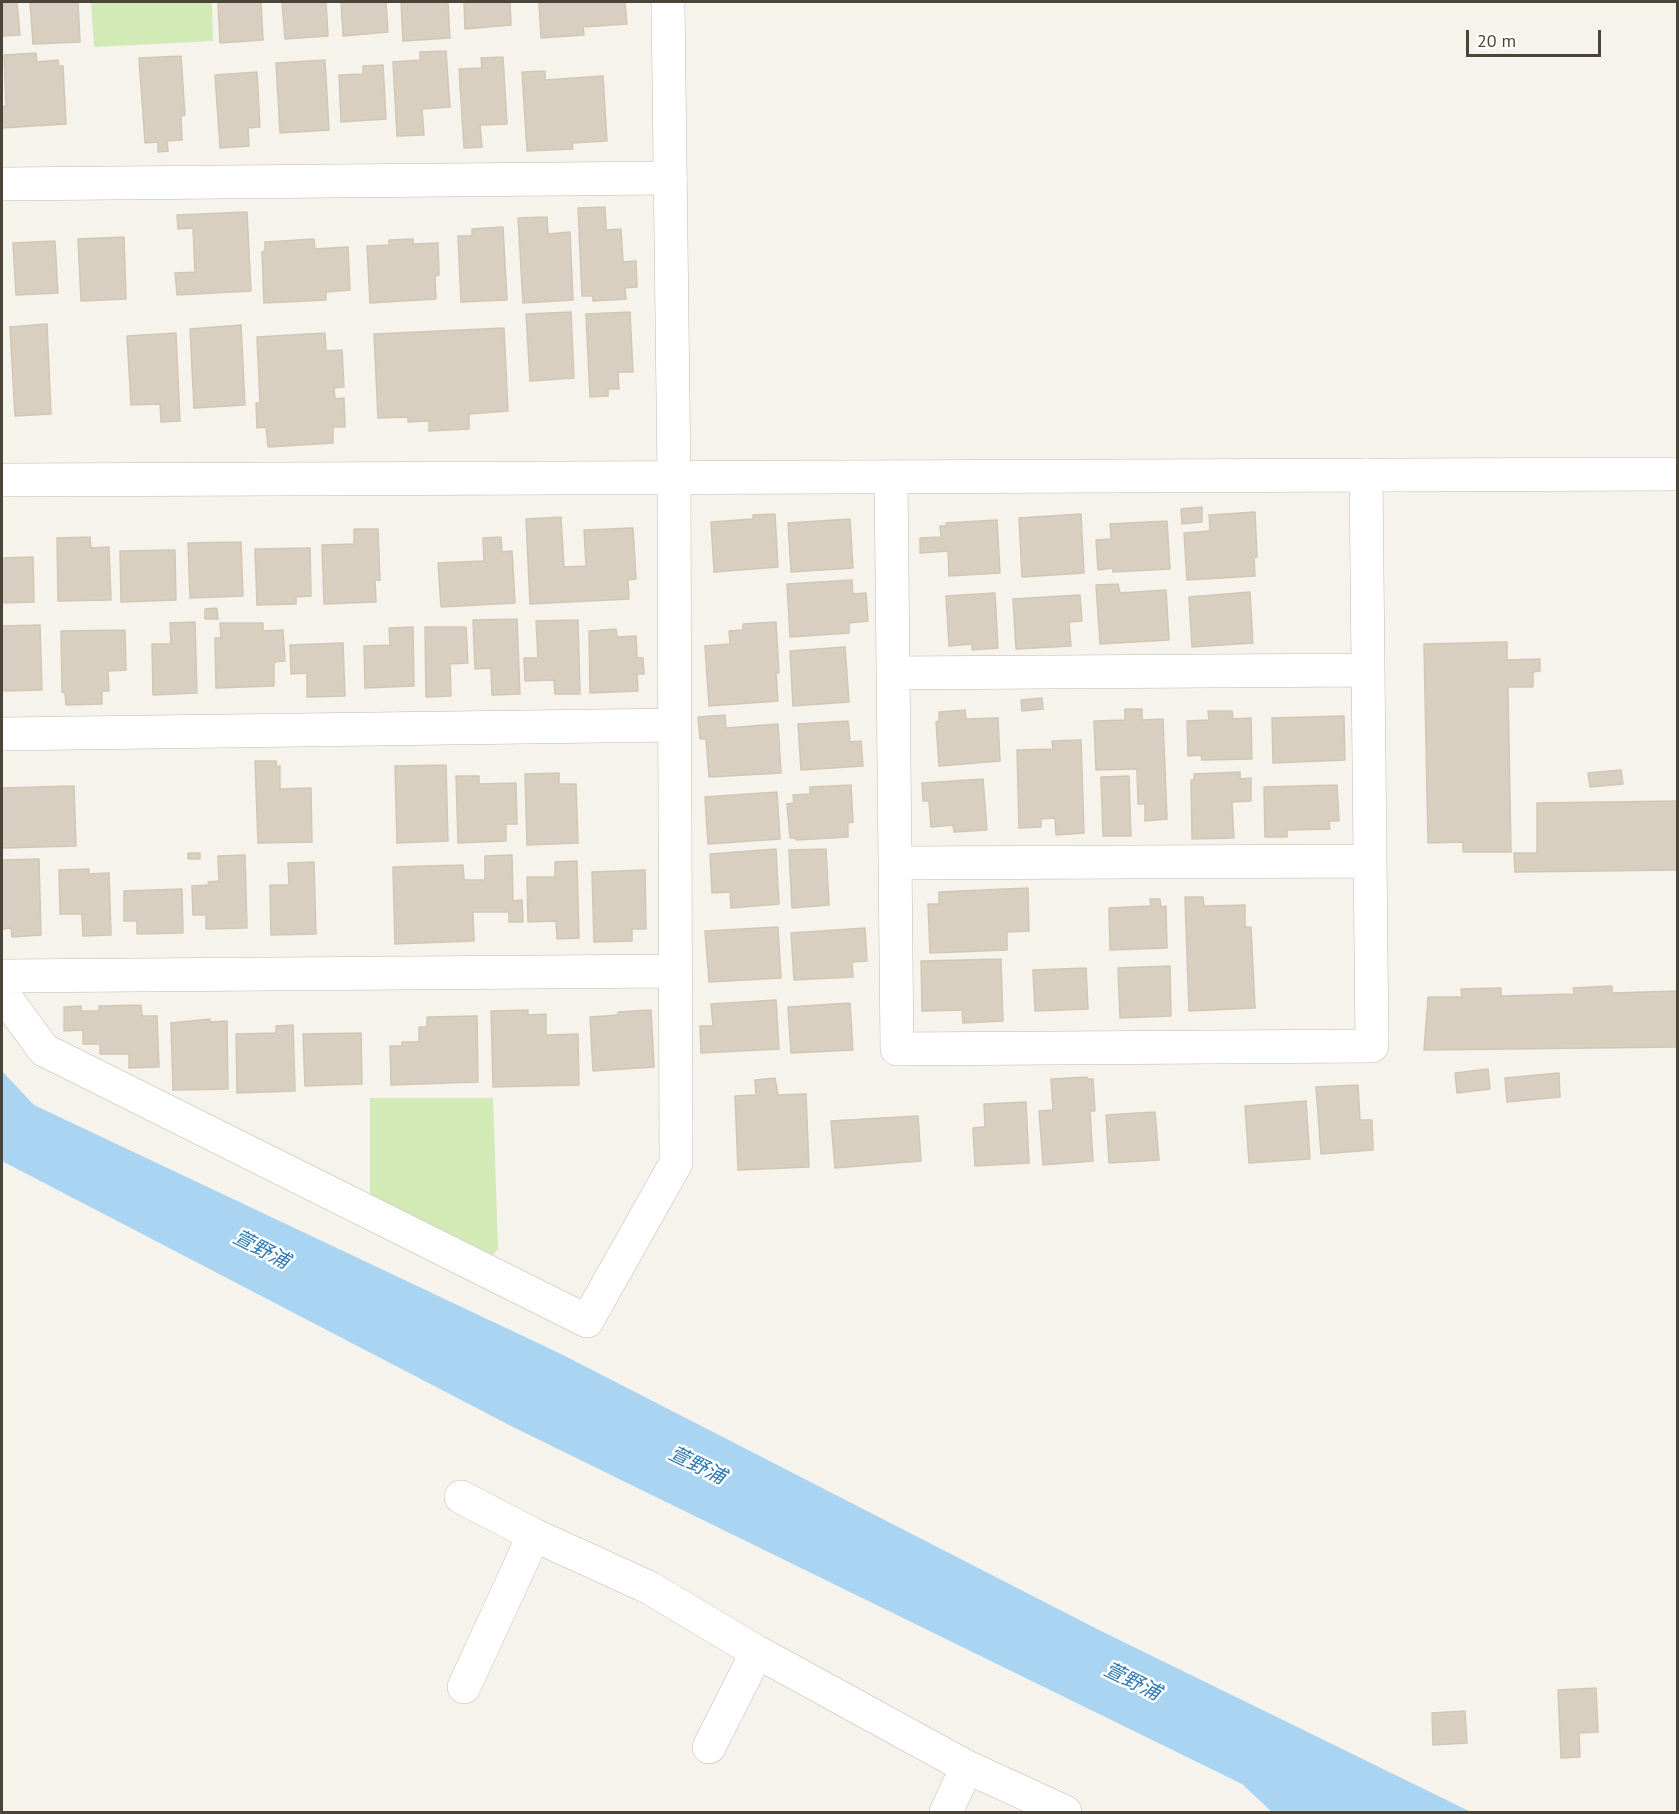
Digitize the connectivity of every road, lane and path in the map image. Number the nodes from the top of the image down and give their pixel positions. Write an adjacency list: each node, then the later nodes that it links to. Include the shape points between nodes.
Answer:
1 (668, 2): 2 (street)
2 (670, 178): 3 (street); 6 (street)
3 (2, 184)
4 (1677, 474): 5 (street)
5 (1366, 475): 7 (street); 9 (street)
6 (674, 477): 7 (street); 8 (street); 11 (street)
7 (891, 477): 10 (street)
8 (2, 480)
9 (1368, 670): 10 (street); 13 (street)
10 (893, 673): 14 (street)
11 (675, 725): 12 (street); 15 (street)
12 (2, 734)
13 (1369, 861): 14 (street); 14 (street, via 1372,1046 897,1049)
14 (895, 863)
15 (676, 971): 16 (street); 17 (street, via 676,1163 587,1321 44,1050)
16 (2, 976)
17 (2, 993)
18 (461, 1497): 19 (street)
19 (534, 1535): 20 (street, via 650,1588); 21 (street)
20 (757, 1652): 22 (street); 23 (street)
21 (464, 1687)
22 (709, 1747)
23 (967, 1767): 24 (street); 25 (street)
24 (946, 1812)
25 (1065, 1812)

